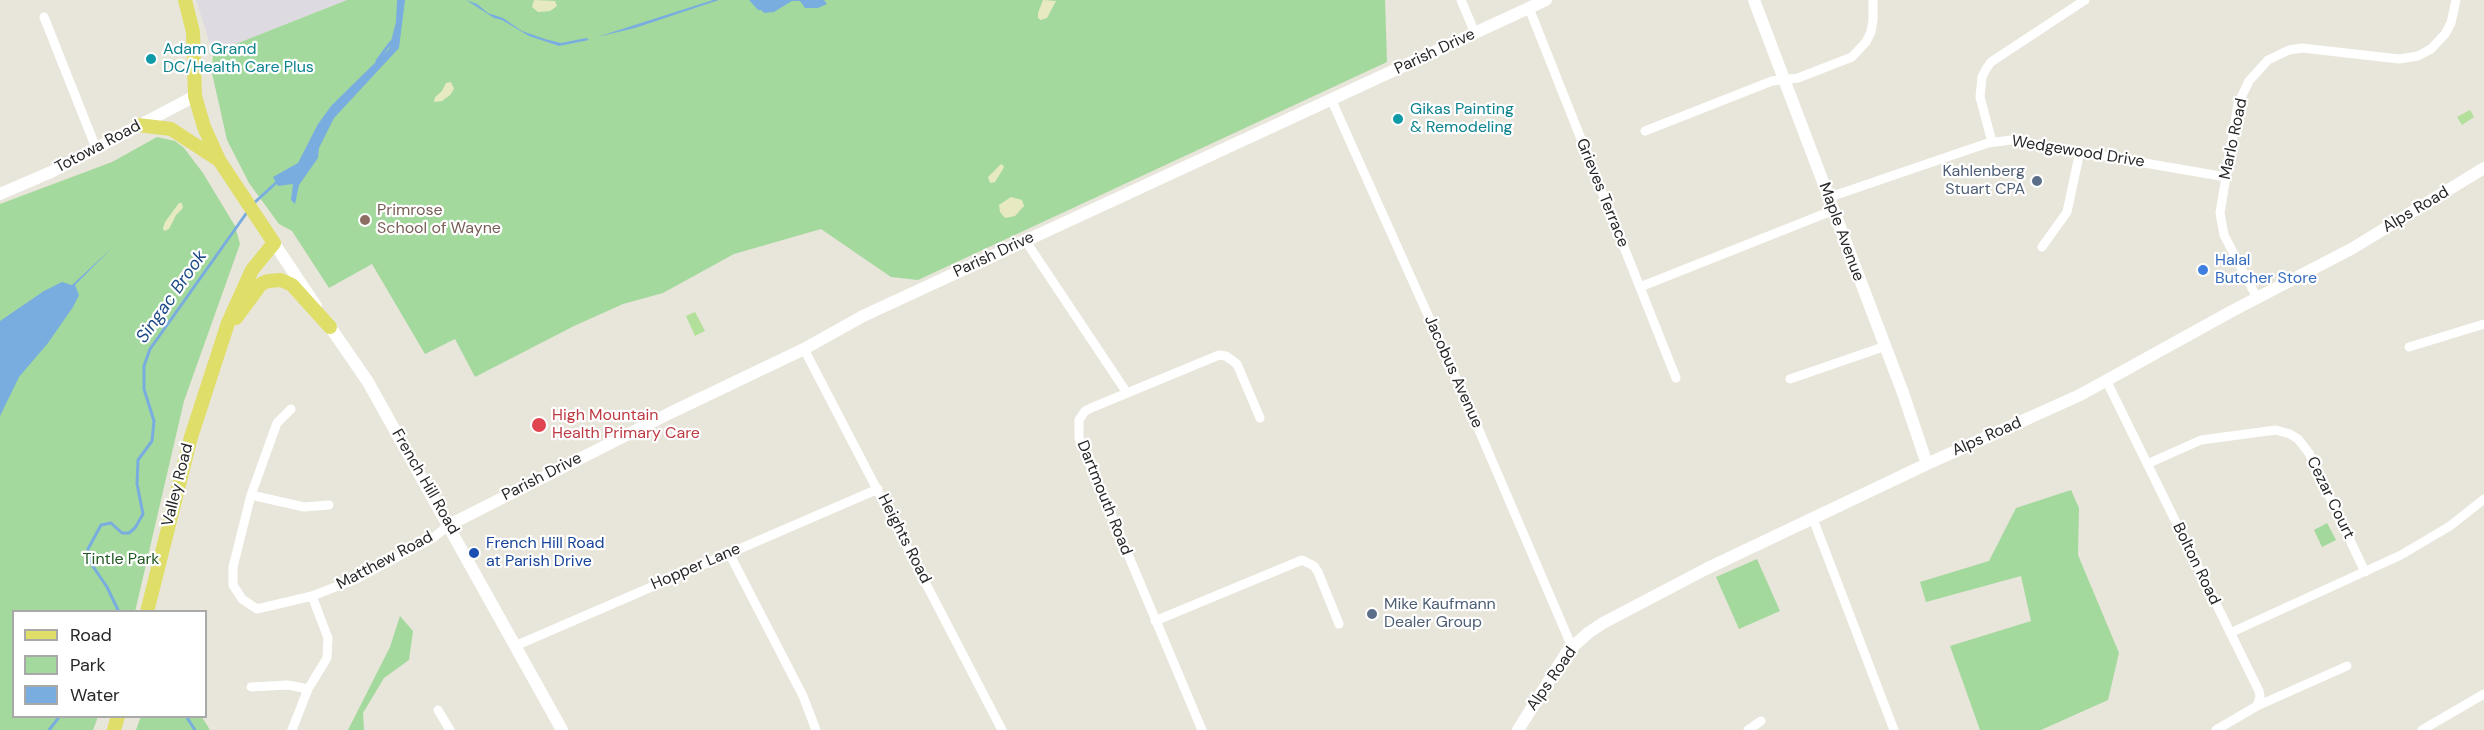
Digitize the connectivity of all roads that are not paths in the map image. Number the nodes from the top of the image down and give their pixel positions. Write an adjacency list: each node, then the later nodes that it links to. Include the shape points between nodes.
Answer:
1 (185, 0): 12 (main road, via 192,32)
2 (1461, 0): 10 (street)
3 (1546, 0): 8 (main road, Parish Drive)
4 (1754, 0): 11 (main road, Maple Avenue)
5 (1873, 0): 11 (street, via 1870,32 1860,50 1798,78)
6 (2085, 0): 16 (street, via 1986,69 1980,97)
7 (2456, 0): 21 (street, Marlo Road, via 2445,34 2418,56 2399,59 2302,48 2268,60 2249,81 2238,104)
8 (1529, 8): 10 (main road, Parish Drive); 28 (street, Grieves Terrace)
9 (44, 17): 17 (street)
10 (1476, 33): 13 (main road, Parish Drive)
11 (1785, 79): 15 (street); 23 (main road, Maple Avenue)
12 (195, 96): 14 (main road, Totowa Road); 19 (main road)
13 (1331, 99): 25 (main road, Parish Drive); 58 (street, Jacobus Avenue)
14 (138, 125): 17 (main road, Totowa Road); 19 (main road, via 171,129)
15 (1645, 131)
16 (1992, 142): 18 (street, Wedgewood Drive, via 2011,140); 23 (street, Wedgewood Drive)
17 (96, 148): 22 (main road, Totowa Road)
18 (2080, 151): 21 (street, Wedgewood Drive); 27 (street, via 2067,212)
19 (220, 162): 26 (main road)
20 (2484, 168): 29 (main road, Alps Road, via 2353,248)
21 (2226, 177): 29 (street, Marlo Road, via 2221,224)
22 (0, 194)
23 (1830, 197): 24 (main road, Maple Avenue)
24 (1834, 210): 28 (street); 32 (main road, Maple Avenue)
25 (1025, 240): 34 (main road, Parish Drive, via 863,316); 39 (street)
26 (274, 243): 31 (main road, French Hill Road); 35 (main road, Valley Road, via 246,281)
27 (2042, 247)
28 (1640, 287): 36 (street, Grieves Terrace)
29 (2258, 298): 38 (main road, Alps Road)
30 (2484, 324): 33 (street)
31 (330, 327): 35 (main road, Valley Road, via 292,285 281,280 268,281 256,288 243,308); 49 (main road, French Hill Road, via 368,382)
32 (1883, 346): 37 (street); 42 (main road, Maple Avenue)
33 (2409, 347)
34 (804, 349): 44 (street, Heights Road); 49 (main road, Parish Drive)
35 (216, 361): 53 (main road, Valley Road, via 191,437)
36 (1676, 378)
37 (1790, 379)
38 (2106, 380): 42 (main road, Alps Road); 43 (street, Bolton Road)
39 (1127, 393): 41 (street, via 1215,356 1226,356 1242,371); 54 (street, Dartmouth Road, via 1085,411 1079,420 1079,438)
40 (291, 409): 45 (street, Matthew Road, via 278,423)
41 (1260, 418)
42 (1927, 464): 48 (main road, Alps Road)
43 (2147, 464): 51 (street, Cezar Court, via 2201,440 2276,430 2290,434 2309,453); 56 (street, Bolton Road)
44 (878, 489): 50 (street, Hopper Lane); 70 (street, Heights Road)
45 (251, 495): 47 (street, via 304,507); 52 (street, Matthew Road, via 233,567 233,585 242,599 257,609)
46 (2484, 499): 51 (street, via 2426,541)
47 (329, 505)
48 (1813, 519): 58 (main road, Alps Road, via 1603,623); 74 (street)
49 (449, 525): 52 (street, Matthew Road, via 433,538 356,579); 57 (main road, French Hill Road)
50 (729, 553): 57 (street, Hopper Lane); 69 (street)
51 (2365, 572): 56 (street)
52 (312, 596): 61 (street, via 328,638 327,658)
53 (148, 610)
54 (1155, 621): 55 (street, via 1302,560 1318,572); 71 (street, Dartmouth Road)
55 (1339, 624)
56 (2230, 633): 63 (street, Bolton Road, via 2259,691)
57 (515, 646): 68 (main road, French Hill Road)
58 (1572, 647): 72 (main road, Alps Road)
59 (2347, 666): 63 (street)
60 (252, 687): 61 (street, via 288,685)
61 (308, 690): 66 (street)
62 (2484, 694): 76 (street)
63 (2257, 706): 75 (street)
64 (438, 710): 67 (street)
65 (1761, 721): 73 (street)
66 (292, 730)
67 (450, 730)
68 (562, 730)
69 (816, 730)
70 (1002, 730)
71 (1202, 730)
72 (1518, 730)
73 (1748, 730)
74 (1894, 730)
75 (2216, 730)
76 (2422, 730)

